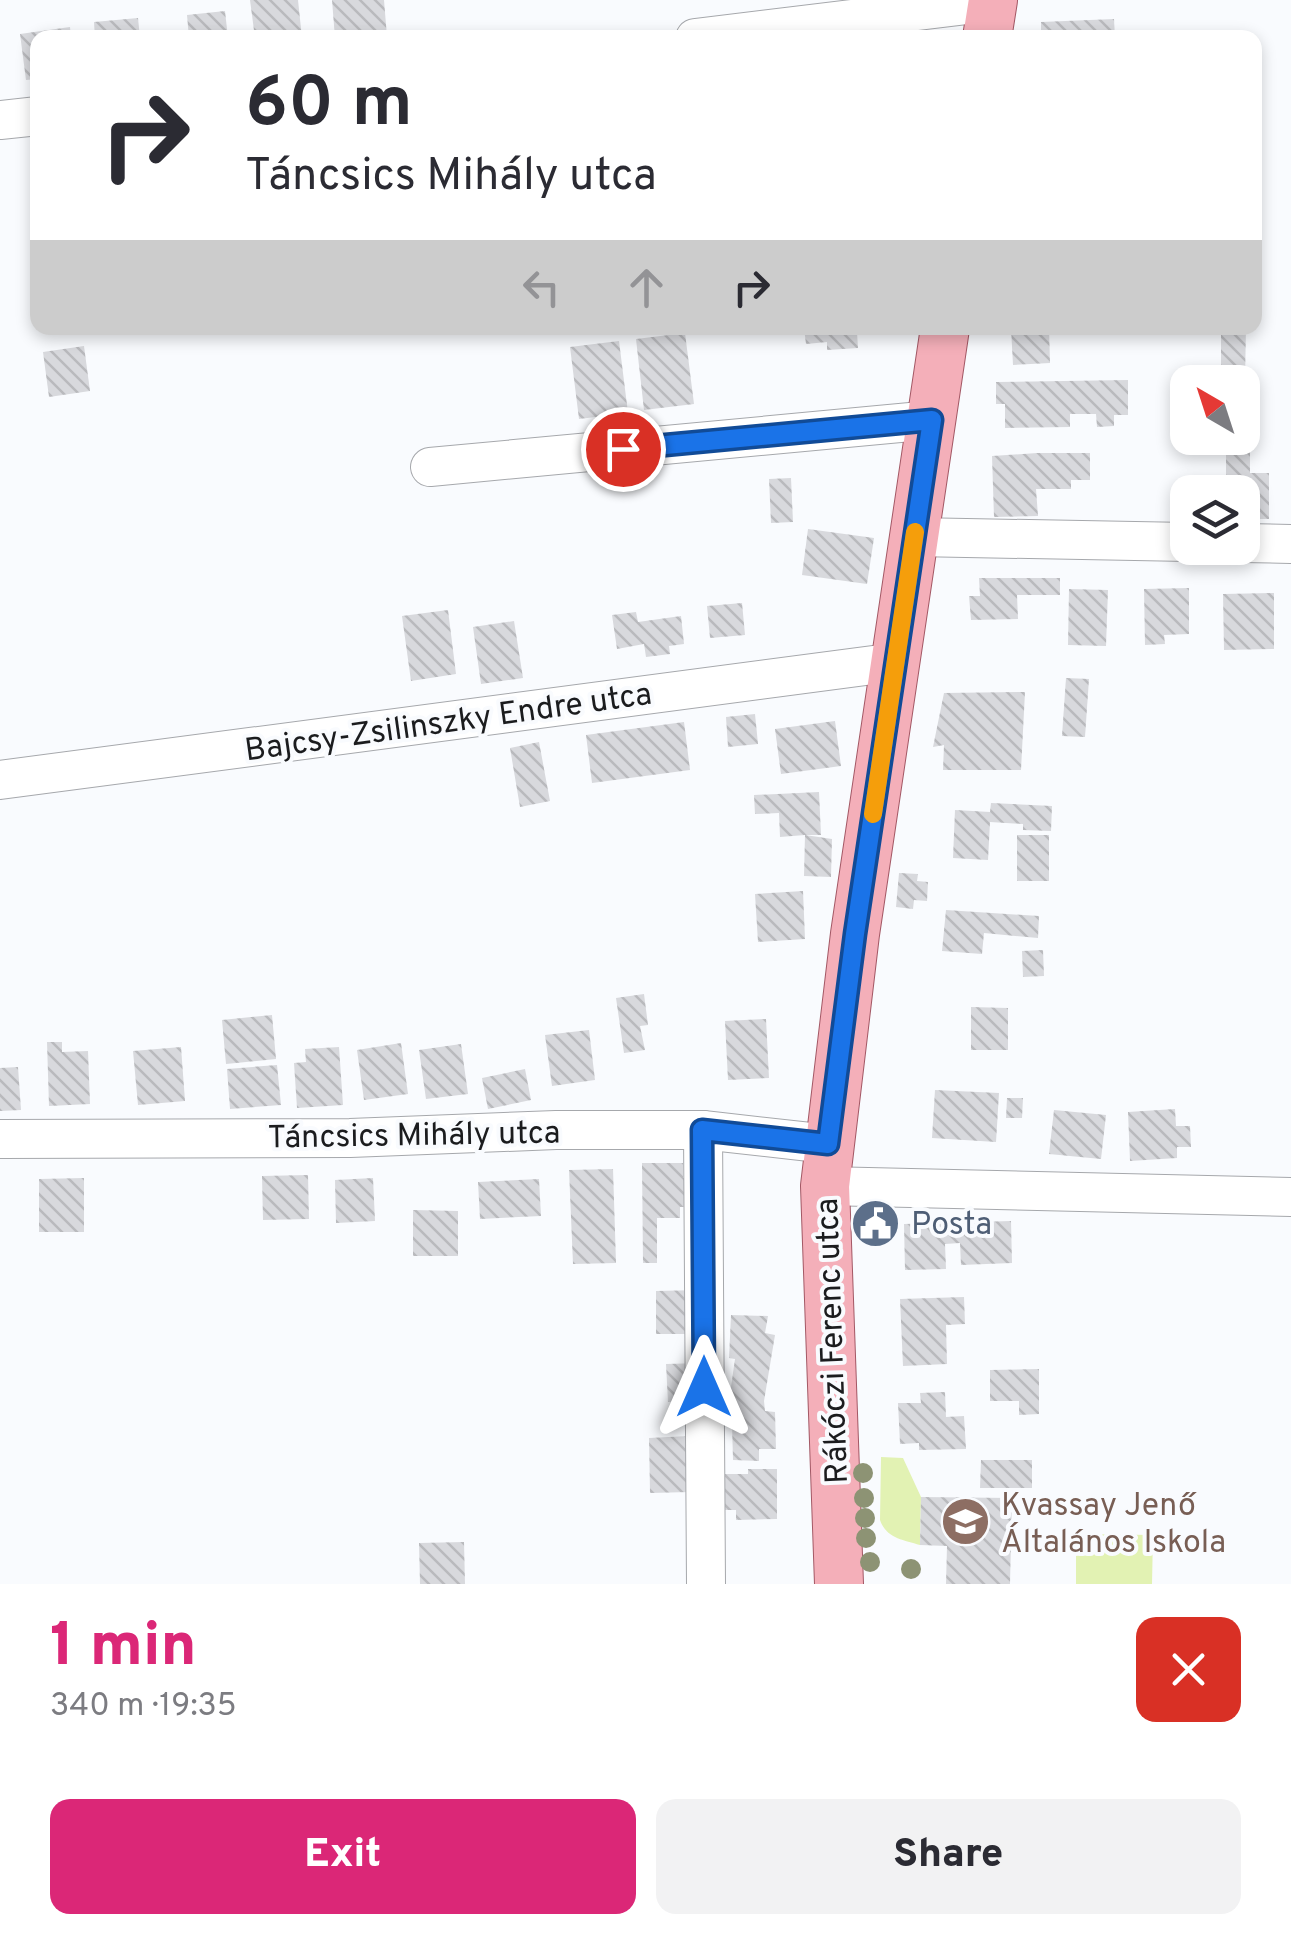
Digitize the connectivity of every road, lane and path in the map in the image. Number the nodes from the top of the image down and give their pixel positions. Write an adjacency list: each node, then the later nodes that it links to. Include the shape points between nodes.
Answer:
1 (991, 13): 2 (street)
2 (790, 30)
3 (30, 117): 4 (street)
4 (0, 120)
5 (944, 335): 6 (main road, Rákóczi Ferenc utca)
6 (932, 420): 7 (street); 8 (main road, Rákóczi Ferenc utca)
7 (430, 467)
8 (914, 537): 9 (street); 12 (main road, Rákóczi Ferenc utca)
9 (1170, 542)
10 (1260, 543): 11 (street)
11 (1291, 544)
12 (896, 662): 13 (street, Bajcsy-Zsilinszky Endre utca); 16 (main road, Rákóczi Ferenc utca)
13 (0, 780)
14 (702, 1130): 15 (street, Táncsics Mihály utca); 16 (street, Táncsics Mihály utca); 18 (street)
15 (0, 1140)
16 (826, 1165): 17 (street, Táncsics Mihály utca); 19 (main road, Rákóczi Ferenc utca)
17 (1291, 1197)
18 (706, 1584)
19 (839, 1584)

